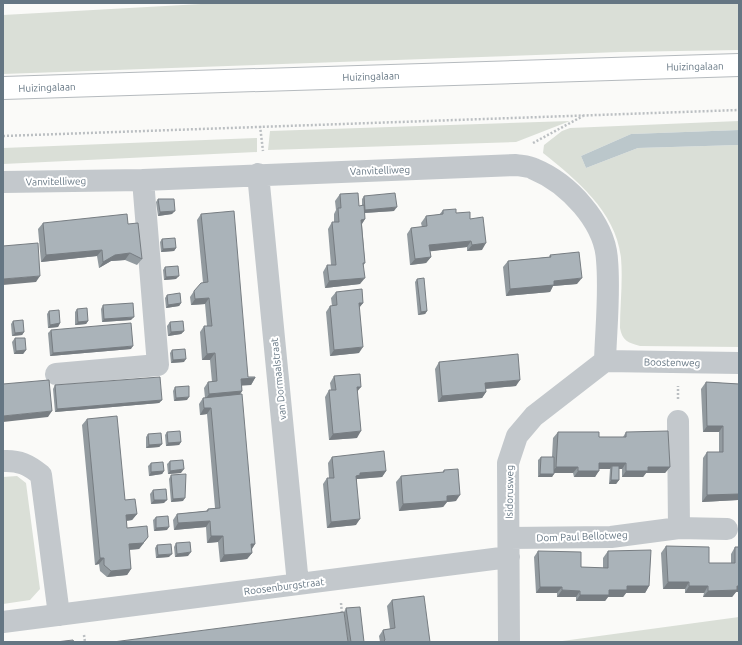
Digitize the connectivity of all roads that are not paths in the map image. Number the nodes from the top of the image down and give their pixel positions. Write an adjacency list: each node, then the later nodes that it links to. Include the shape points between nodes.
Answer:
1 (739, 65): 2 (main road, Huizingalaan)
2 (3, 88)
3 (258, 174): 4 (street, Vanvitelliweg); 6 (street, Vanvitelliweg, via 516,165 534,168 562,185 587,211 601,235 607,259); 14 (street, van Dormaalstraat)
4 (143, 180): 5 (street, Vanvitelliweg); 8 (street, via 158,365)
5 (3, 182)
6 (606, 361): 7 (street, Boostenweg); 13 (street, Isidorusweg, via 534,416 517,436 508,463)
7 (739, 363)
8 (56, 374)
9 (678, 422): 11 (street)
10 (3, 461): 15 (street, via 14,460 28,465 41,475)
11 (679, 528): 12 (street, Dom Paul Bellotweg); 13 (street, Dom Paul Bellotweg)
12 (726, 529)
13 (509, 548): 14 (street, Roosenburgstraat); 17 (street, Isidorusweg)
14 (298, 584): 15 (street, Roosenburgstraat)
15 (59, 615): 16 (street, Roosenburgstraat)
16 (3, 622)
17 (509, 642)

